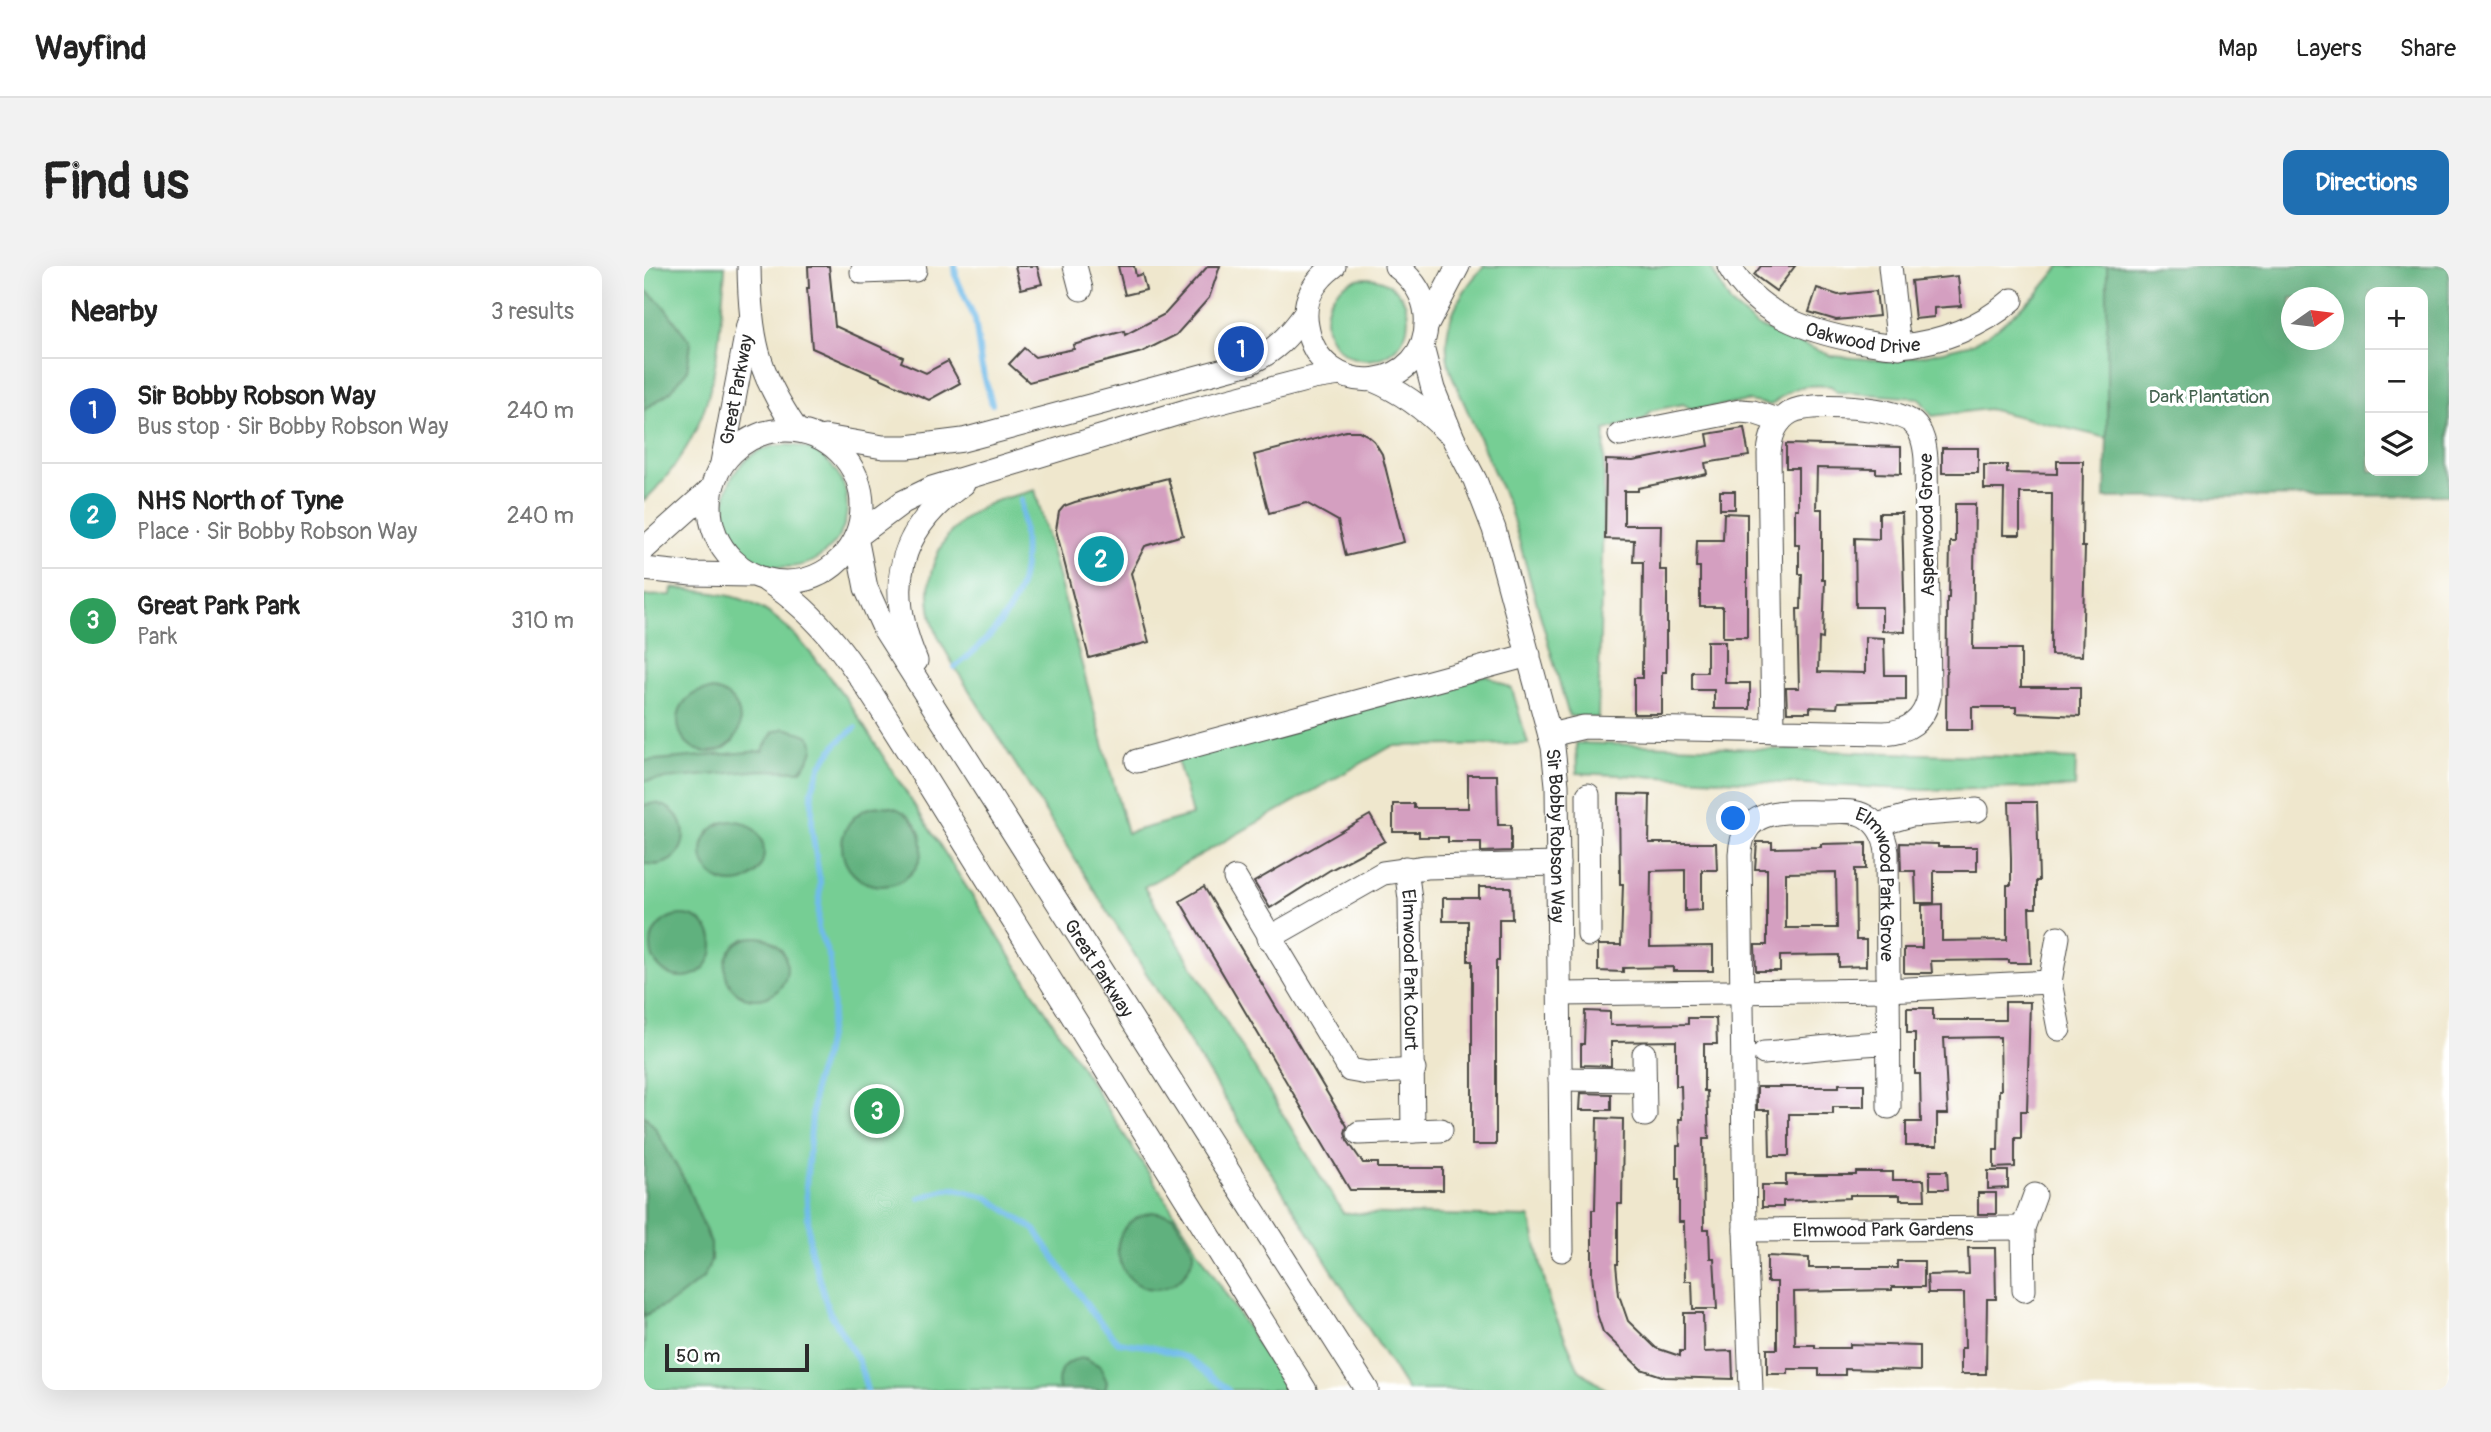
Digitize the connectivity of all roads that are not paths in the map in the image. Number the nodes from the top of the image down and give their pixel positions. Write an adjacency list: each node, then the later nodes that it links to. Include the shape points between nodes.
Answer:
1 (749, 266): 15 (street, Great Parkway)
2 (1075, 266): 11 (street)
3 (1306, 266): 12 (street)
4 (1334, 266): 12 (street)
5 (1396, 266): 16 (street, Sir Bobby Robson Way, via 1421,295 1426,309)
6 (1458, 266): 16 (street)
7 (1729, 266): 17 (street, Oakwood Drive, via 1762,306 1794,323 1824,335)
8 (1890, 266): 17 (street)
9 (915, 270): 10 (street)
10 (863, 275)
11 (1082, 289)
12 (1311, 289): 14 (street)
13 (2012, 300): 17 (street, Oakwood Drive, via 1972,327)
14 (1305, 314): 18 (street, via 1314,348); 23 (street, via 1275,350 1250,363 991,434 907,447)
15 (750, 315): 21 (street, Great Parkway, via 764,373); 25 (street, Great Parkway)
16 (1424, 336): 19 (street, via 1416,355 1401,370); 24 (street, Sir Bobby Robson Way, via 1427,372)
17 (1899, 346)
18 (1340, 374): 19 (street, Sir Bobby Robson Way); 26 (street, via 1186,411)
19 (1373, 380): 24 (street, Sir Bobby Robson Way, via 1414,402)
20 (1780, 421): 22 (street, via 1740,411); 34 (street, via 1769,454); 34 (street, Aspenwood Grove, via 1808,407 1879,410 1905,418 1920,433 1926,458 1929,690 1922,716 1899,732)
21 (796, 429): 23 (street, Great Parkway); 25 (street, Great Parkway, via 756,439)
22 (1620, 435)
23 (825, 437): 28 (street, Great Parkway, via 847,459 860,486 862,515)
24 (1453, 438): 32 (street, Sir Bobby Robson Way, via 1485,503)
25 (722, 463): 27 (street, Great Parkway)
26 (975, 476): 28 (street, via 917,494); 33 (street, via 923,519 911,538 900,578 902,621)
27 (710, 490): 29 (street); 31 (street, Great Parkway, via 717,539 736,564)
28 (856, 537): 31 (street, via 835,562 803,580); 33 (street, Great Parkway, via 873,607)
29 (644, 548)
30 (644, 569): 31 (street)
31 (758, 578): 67 (street, Great Parkway, via 802,607 850,663)
32 (1529, 655): 35 (street, Sir Bobby Robson Way); 36 (street)
33 (936, 707): 68 (street, Great Parkway)
34 (1773, 731): 35 (street, Aspenwood Grove, via 1584,727)
35 (1550, 735): 38 (street, Sir Bobby Robson Way)
36 (1137, 761)
37 (1977, 810): 39 (street, via 1911,815)
38 (1557, 815): 40 (street, Sir Bobby Robson Way); 43 (street, via 1588,805 1589,925)
39 (1877, 825): 47 (street, Elmwood Park Grove, via 1887,852); 48 (street, Elmwood Park Grove, via 1857,813 1781,812 1761,817 1749,827 1740,854)
40 (1558, 864): 41 (street, Elmwood Park Court); 43 (street, Sir Bobby Robson Way)
41 (1406, 868): 45 (street, Elmwood Park Court, via 1359,885); 54 (street, Elmwood Park Court)
42 (1235, 878): 45 (street, Elmwood Park Court)
43 (1558, 915): 49 (street, Sir Bobby Robson Way)
44 (2058, 937): 46 (street)
45 (1269, 938): 54 (street, Elmwood Park Court, via 1350,1070)
46 (2050, 982): 47 (street); 50 (street)
47 (1887, 990): 48 (street); 51 (street)
48 (1742, 991): 49 (street); 64 (street)
49 (1559, 994): 55 (street, Sir Bobby Robson Way)
50 (2059, 1029)
51 (1888, 1042): 52 (street); 57 (street)
52 (1765, 1053)
53 (1644, 1054): 56 (street)
54 (1414, 1070): 60 (street, Elmwood Park Court)
55 (1560, 1079): 56 (street); 65 (street, Sir Bobby Robson Way)
56 (1644, 1080): 58 (street)
57 (1889, 1107)
58 (1645, 1115)
59 (1441, 1130): 60 (street)
60 (1413, 1131): 61 (street)
61 (1359, 1132)
62 (2035, 1195): 63 (street)
63 (2023, 1228): 64 (street, Elmwood Park Gardens); 66 (street)
64 (1745, 1230): 69 (street)
65 (1562, 1250)
66 (2024, 1290)
67 (1305, 1390)
68 (1367, 1390)
69 (1751, 1390)

